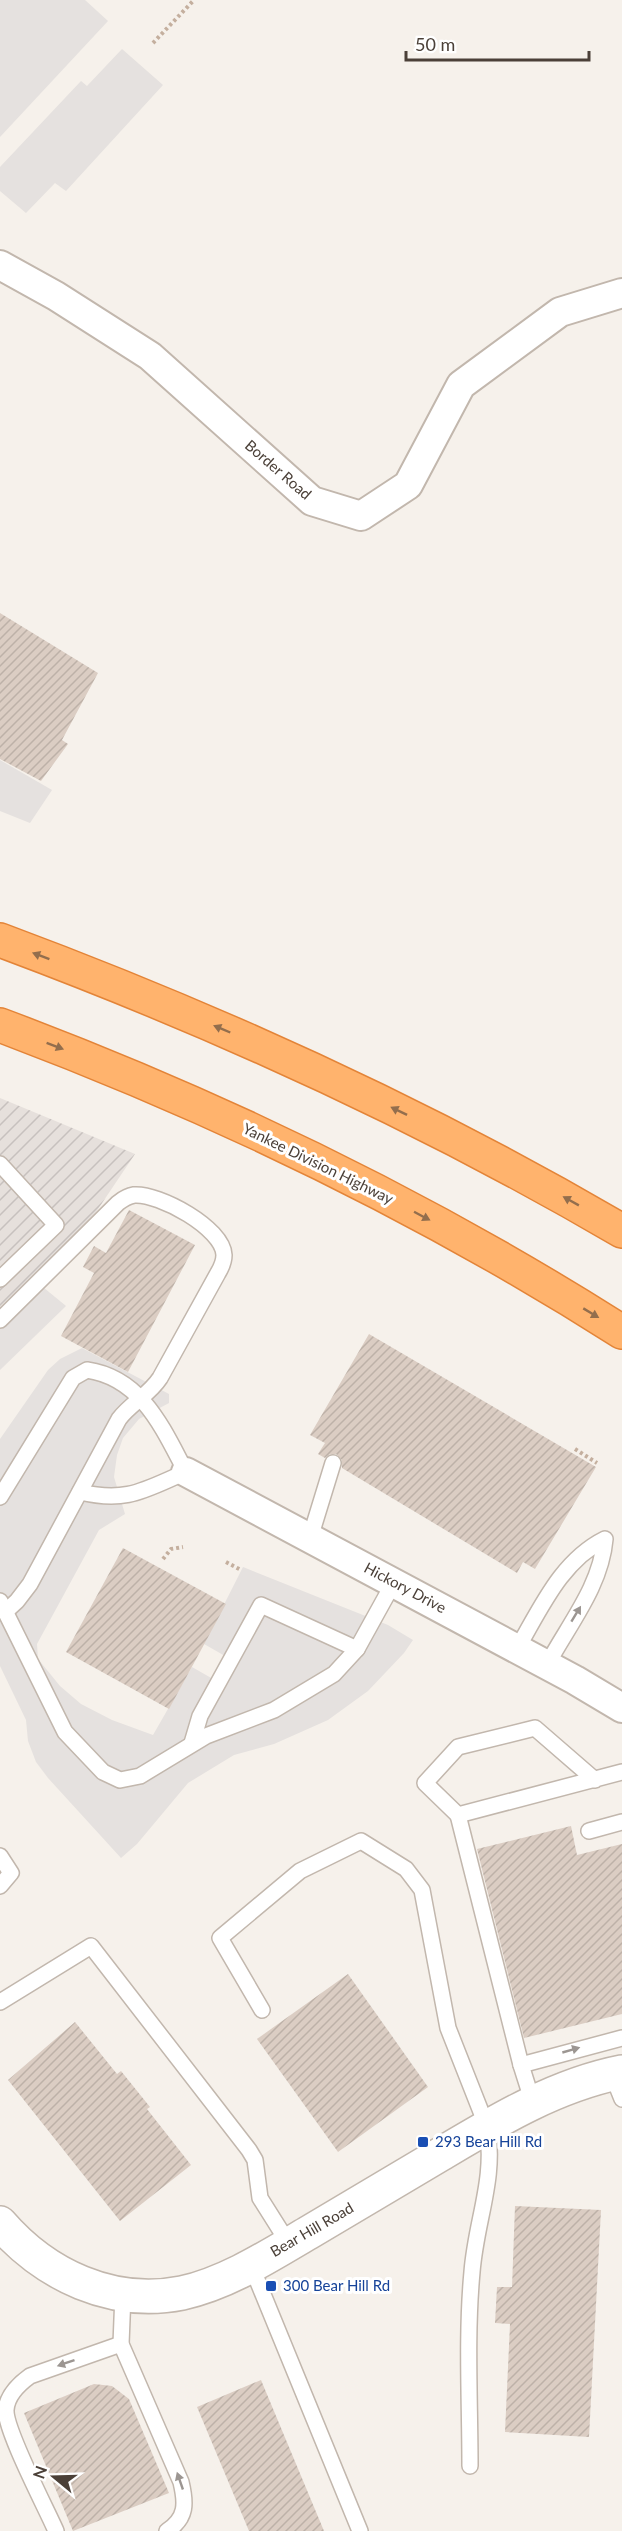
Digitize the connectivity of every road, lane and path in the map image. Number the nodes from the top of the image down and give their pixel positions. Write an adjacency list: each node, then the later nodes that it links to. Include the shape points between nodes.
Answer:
1 (194, 0): 2 (path)
2 (153, 43)
3 (0, 265): 4 (street, Border Road, via 150,356 312,501 361,516 408,485 461,385 560,312)
4 (622, 293)
5 (0, 940): 8 (highway, one-way to 5, via 340,1082 172,1008)
6 (0, 1025): 11 (highway, Yankee Division Highway, one-way to 11, via 131,1075 290,1148 453,1233)
7 (0, 1164): 9 (lane, via 57,1225)
8 (622, 1231)
9 (3, 1270)
10 (0, 1320): 12 (lane, via 123,1198 149,1197 186,1213 219,1243 223,1263 155,1386)
11 (622, 1332)
12 (142, 1397): 16 (lane); 17 (lane, via 119,1419); 18 (lane, via 100,1373 87,1370 77,1374)
13 (575, 1449): 15 (path)
14 (333, 1463): 19 (lane)
15 (597, 1463)
16 (186, 1472): 17 (lane, via 124,1497); 19 (street, Hickory Drive)
17 (80, 1492): 25 (lane, via 24,1593)
18 (0, 1497)
19 (310, 1538): 24 (street, Hickory Drive)
20 (183, 1546): 21 (path, via 171,1549)
21 (163, 1559)
22 (226, 1562): 23 (path)
23 (242, 1570)
24 (394, 1582): 26 (lane); 27 (street, Hickory Drive)
25 (2, 1607): 30 (lane, via 61,1726 103,1772 120,1780 140,1776)
26 (357, 1649): 30 (lane, via 334,1674 287,1703); 30 (lane, via 261,1605 200,1716)
27 (517, 1649): 28 (street, Hickory Drive); 28 (lane, one-way to 27, via 597,1578 605,1539 563,1572)
28 (547, 1665): 29 (street, Hickory Drive)
29 (622, 1708)
30 (192, 1743)
31 (622, 1772): 32 (lane)
32 (595, 1780): 33 (lane); 33 (lane, via 535,1728 458,1747 425,1783)
33 (458, 1815): 41 (lane)
34 (622, 1822): 35 (lane)
35 (589, 1831)
36 (0, 1856): 37 (lane, via 11,1873)
37 (0, 1886)
38 (0, 2002): 46 (lane, via 91,1946 249,2150 255,2160 260,2198)
39 (262, 2010): 44 (lane, via 220,1938 300,1871 361,1841 406,1869 422,1890 448,2028)
40 (622, 2038): 41 (lane, one-way to 40)
41 (521, 2065): 43 (lane)
42 (619, 2082): 43 (street, Bear Hill Road, via 570,2087)
43 (533, 2103): 44 (street, Bear Hill Road)
44 (487, 2127): 46 (street, Bear Hill Road); 50 (lane, via 491,2169 471,2283)
45 (0, 2223): 48 (street, Bear Hill Road, via 27,2251 61,2274)
46 (289, 2244): 47 (street, Bear Hill Road)
47 (251, 2265): 48 (street, Bear Hill Road, via 220,2281 180,2293); 53 (lane)
48 (123, 2294): 49 (lane)
49 (121, 2344): 51 (lane, one-way to 51, via 30,2376 9,2399 6,2410 12,2433); 52 (lane, one-way to 49, via 184,2513 186,2502)
50 (470, 2466)
51 (56, 2531)
52 (167, 2531)
53 (360, 2531)

